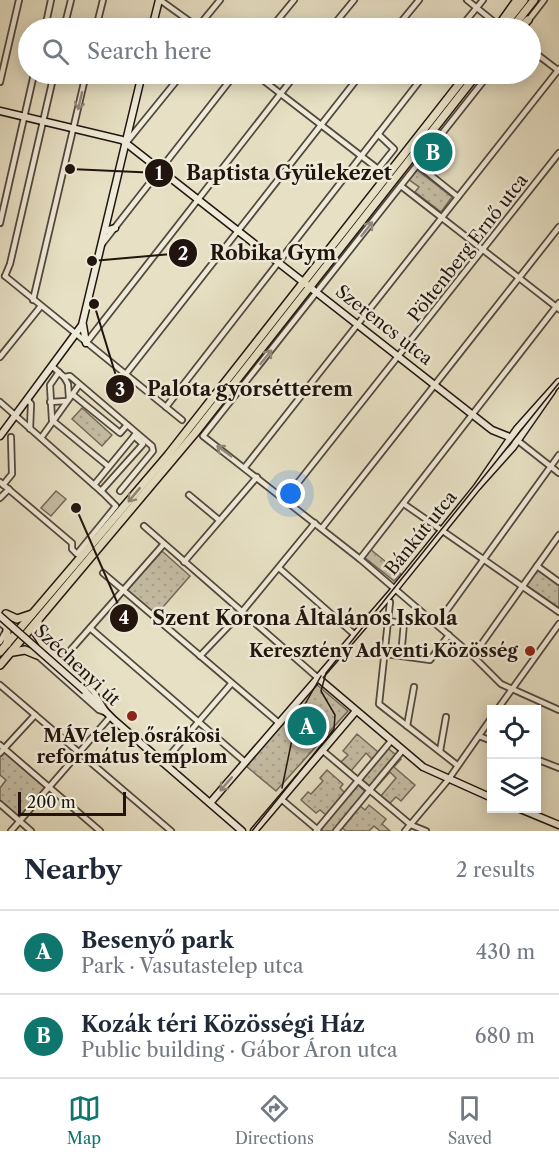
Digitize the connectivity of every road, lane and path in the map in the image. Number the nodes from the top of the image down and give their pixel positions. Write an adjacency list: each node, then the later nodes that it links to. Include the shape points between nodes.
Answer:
1 (19, 0): 34 (street)
2 (51, 0): 17 (street)
3 (70, 0): 18 (street)
4 (103, 0): 19 (street)
5 (159, 0): 20 (street); 21 (street)
6 (220, 0): 22 (street)
7 (294, 0): 23 (street)
8 (354, 0): 24 (street)
9 (419, 0): 25 (street)
10 (467, 0): 16 (street)
11 (483, 0): 16 (street)
12 (517, 0): 28 (main road)
13 (524, 0): 29 (main road)
14 (534, 0): 30 (main road)
15 (544, 0): 31 (street)
16 (477, 8): 26 (street); 27 (street)
17 (47, 18)
18 (66, 18)
19 (98, 18)
20 (154, 18)
21 (184, 18)
22 (206, 18)
23 (279, 18)
24 (339, 18)
25 (404, 18)
26 (468, 18)
27 (489, 18)
28 (504, 18)
29 (510, 18)
30 (520, 18)
31 (530, 18)
32 (541, 56): 33 (street)
33 (559, 70): 63 (street)
34 (0, 82)
35 (32, 84): 50 (street)
36 (51, 84): 51 (street)
37 (84, 84): 55 (street, one-way to 55)
38 (140, 84): 52 (street)
39 (174, 84): 54 (street)
40 (227, 84): 61 (street)
41 (268, 84): 48 (street)
42 (288, 84): 48 (street)
43 (353, 84): 53 (street)
44 (417, 84): 56 (street)
45 (459, 84): 74 (main road)
46 (469, 84): 75 (main road)
47 (481, 84): 60 (street)
48 (280, 93): 53 (street); 64 (street)
49 (0, 111): 50 (street, Szerencs utca)
50 (24, 117): 51 (street, Szerencs utca); 66 (street)
51 (42, 121): 55 (street, Szerencs utca); 72 (street, via 10,264)
52 (131, 122): 54 (street); 57 (street)
53 (321, 125): 59 (street); 69 (street)
54 (140, 127): 57 (street)
55 (74, 128): 57 (street, Szerencs utca); 77 (street)
56 (378, 134): 59 (street); 59 (street, via 394,148 378,169)
57 (126, 143): 61 (street, Szerencs utca); 68 (street, via 107,223)
58 (559, 153): 70 (street, Pöltenberg Ernő utca)
59 (361, 155): 71 (street)
60 (417, 164): 62 (street); 63 (street)
61 (160, 170): 64 (street, Szerencs utca); 68 (street)
62 (401, 186): 65 (street); 76 (street, one-way to 62)
63 (458, 197): 65 (street)
64 (198, 199): 69 (street, Szerencs utca); 83 (street)
65 (441, 218): 70 (street); 81 (street)
66 (0, 223)
67 (559, 227): 73 (street)
68 (111, 230): 80 (street, via 102,245)
69 (239, 231): 71 (street, Szerencs utca); 88 (street)
70 (483, 251): 73 (street); 85 (street, Pöltenberg Ernő utca)
71 (278, 262): 74 (street, Szerencs utca); 96 (street)
72 (2, 277): 77 (street)
73 (518, 279): 79 (street); 91 (street)
74 (304, 281): 75 (street, Szerencs utca); 142 (main road, one-way to 142, via 168,455)
75 (310, 286): 76 (street, Szerencs utca); 146 (main road, via 159,478)
76 (318, 292): 81 (street, Szerencs utca); 110 (street, one-way to 76, via 203,436)
77 (33, 300): 78 (street)
78 (41, 306): 82 (street); 84 (street)
79 (558, 307): 97 (street)
80 (82, 325): 82 (street); 83 (street)
81 (358, 325): 85 (street, Szerencs utca); 110 (street)
82 (77, 335): 83 (street); 86 (street)
83 (86, 343): 88 (street)
84 (0, 357)
85 (399, 357): 91 (street, Szerencs utca); 122 (street, Pöltenberg Ernő utca)
86 (53, 368): 87 (street); 93 (street)
87 (62, 375): 90 (street, via 70,376); 92 (street, via 68,384); 95 (street, via 50,385)
88 (125, 375): 96 (street)
89 (559, 382): 107 (street, Bánkút utca)
90 (79, 385): 92 (street); 101 (street)
91 (435, 385): 97 (street, Szerencs utca); 127 (street)
92 (69, 398): 95 (street); 100 (street); 101 (street, via 120,433)
93 (27, 400): 98 (street); 102 (street, via 31,404)
94 (0, 402): 98 (street)
95 (50, 402): 100 (street)
96 (166, 407): 99 (street)
97 (473, 415): 107 (street, Szerencs utca, via 492,430); 123 (street)
98 (15, 416): 102 (street); 104 (street)
99 (182, 420)
100 (54, 422): 106 (street); 111 (street)
101 (127, 425): 103 (street)
102 (30, 429): 106 (street)
103 (135, 435): 111 (street); 114 (street, via 143,444); 118 (street, via 152,446 153,451)
104 (0, 436)
105 (11, 437): 115 (street, via 12,474)
106 (41, 438): 116 (street)
107 (514, 439): 109 (street, Szerencs utca); 128 (street, Bánkút utca, via 484,483)
108 (559, 455): 109 (street)
109 (551, 466): 112 (street, Szerencs utca); 132 (street)
110 (245, 467): 113 (street)
111 (108, 469): 114 (street); 116 (street)
112 (559, 473)
113 (257, 477): 122 (street); 124 (street)
114 (112, 480): 119 (street)
115 (2, 483): 117 (street)
116 (94, 485): 119 (street)
117 (9, 489): 119 (street, via 72,543 77,554 116,506); 121 (street)
118 (120, 491)
119 (105, 494)
120 (189, 495): 124 (street)
121 (0, 498)
122 (285, 499): 125 (street)
123 (404, 504): 128 (street); 131 (street)
124 (219, 520): 133 (street)
125 (315, 523): 127 (street); 135 (street)
126 (144, 526): 130 (street)
127 (322, 528): 131 (street)
128 (442, 530): 132 (street); 140 (street, Bánkút utca)
129 (559, 535): 134 (street)
130 (164, 545): 133 (street); 139 (street)
131 (360, 559): 140 (street)
132 (484, 560): 138 (street); 149 (street)
133 (184, 562): 145 (street)
134 (537, 566): 137 (street); 138 (street)
135 (279, 568): 145 (street); 154 (street)
136 (103, 573): 139 (street)
137 (559, 582)
138 (522, 586): 143 (street); 163 (street)
139 (124, 590): 151 (street); 161 (street)
140 (394, 590): 149 (street); 154 (street, Bánkút utca)
141 (390, 602): 148 (street)
142 (34, 612): 144 (main road, via 21,618); 155 (main road)
143 (559, 612)
144 (2, 613): 147 (street); 177 (street, Széchenyi út, bridge)
145 (241, 613): 161 (street); 167 (street)
146 (39, 620): 156 (main road, via 36,633); 158 (main road)
147 (0, 621): 152 (street)
148 (388, 621): 159 (street); 162 (street, via 405,623)
149 (437, 624): 153 (street)
150 (559, 624): 172 (street)
151 (90, 628): 164 (street); 179 (street)
152 (7, 629): 155 (main road)
153 (449, 635): 162 (street, via 430,660); 163 (street)
154 (356, 636): 166 (street, Bánkút utca)
155 (4, 643): 157 (main road)
156 (45, 647): 160 (street, via 38,648); 164 (street)
157 (0, 652)
158 (10, 653): 160 (main road, via 25,650); 165 (main road)
159 (384, 654): 162 (street); 182 (street, via 379,704)
160 (37, 655): 177 (street)
161 (200, 656): 168 (street)
162 (401, 656)
163 (473, 656): 172 (street)
164 (61, 661): 177 (street, via 93,691)
165 (0, 665)
166 (327, 670): 167 (street, Bánkút utca); 170 (street)
167 (318, 678): 170 (street); 180 (street, Bánkút utca)
168 (231, 684): 179 (street); 180 (street)
169 (0, 685): 176 (street)
170 (328, 686): 175 (street)
171 (414, 687): 182 (street)
172 (511, 690): 173 (street); 174 (street)
173 (500, 705)
174 (559, 710)
175 (356, 711): 185 (street); 187 (street)
176 (35, 715): 186 (street); 190 (street)
177 (109, 715): 190 (street); 193 (street, Széchenyi út)
178 (446, 717): 189 (street)
179 (198, 722): 192 (street); 193 (street)
180 (279, 723): 192 (street, Bánkút utca)
181 (487, 724): 183 (street)
182 (407, 726): 189 (street)
183 (479, 736): 184 (street); 194 (street)
184 (487, 739)
185 (391, 741): 188 (street); 197 (street)
186 (1, 749): 198 (street)
187 (322, 750): 197 (street); 201 (street)
188 (402, 751): 196 (street); 199 (street)
189 (440, 751): 194 (street)
190 (79, 752): 198 (street); 212 (street)
191 (541, 761): 195 (street)
192 (245, 762): 202 (street, Bánkút utca, one-way to 202)
193 (163, 763): 202 (street, Széchenyi út)
194 (457, 765): 196 (street)
195 (559, 768)
196 (448, 780): 200 (street); 206 (street)
197 (358, 782): 199 (street); 208 (street)
198 (49, 787): 205 (street); 211 (street)
199 (369, 790): 206 (street); 215 (street)
200 (487, 796)
201 (281, 799): 208 (street); 214 (street)
202 (210, 803): 213 (street, Széchenyi út)
203 (0, 804): 205 (street)
204 (530, 813): 207 (street)
205 (20, 821): 209 (street); 210 (street)
206 (411, 825): 216 (street); 217 (street)
207 (559, 825)
208 (317, 830)
209 (11, 831)
210 (31, 831)
211 (100, 831)
212 (171, 831)
213 (243, 831)
214 (254, 831)
215 (336, 831)
216 (405, 831)
217 (426, 831)

